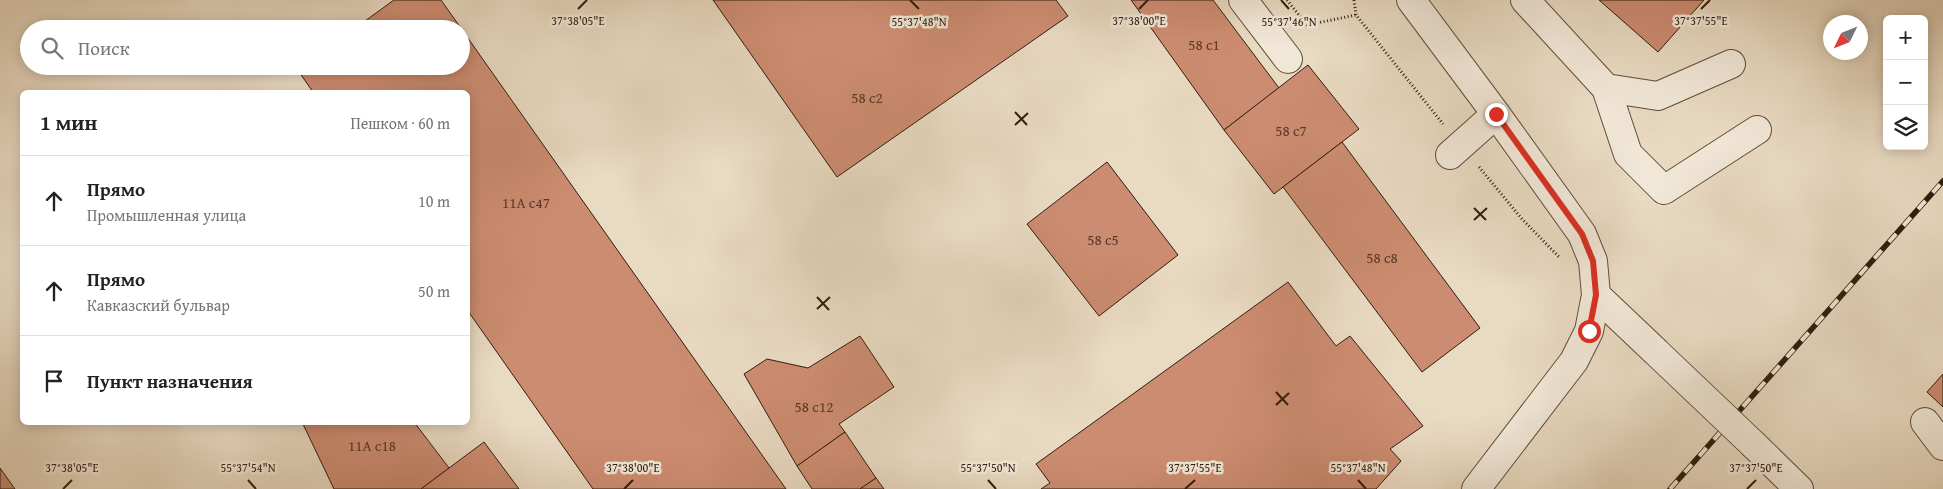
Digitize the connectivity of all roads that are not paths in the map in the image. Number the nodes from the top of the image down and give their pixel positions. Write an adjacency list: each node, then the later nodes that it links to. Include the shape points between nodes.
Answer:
1 (1242, 0): 4 (street)
2 (1525, 0): 6 (street)
3 (1415, 1): 7 (street)
4 (1288, 59)
5 (1731, 64): 6 (street, via 1658,96)
6 (1606, 88): 8 (street, via 1628,154 1664,190)
7 (1496, 114): 9 (street); 10 (street, via 1582,234 1593,261)
8 (1758, 130)
9 (1456, 150)
10 (1596, 295): 13 (street, via 1589,331 1574,361); 14 (street, bridge)
11 (1925, 422): 12 (street)
12 (1943, 446)
13 (1476, 489)
14 (1799, 489)

